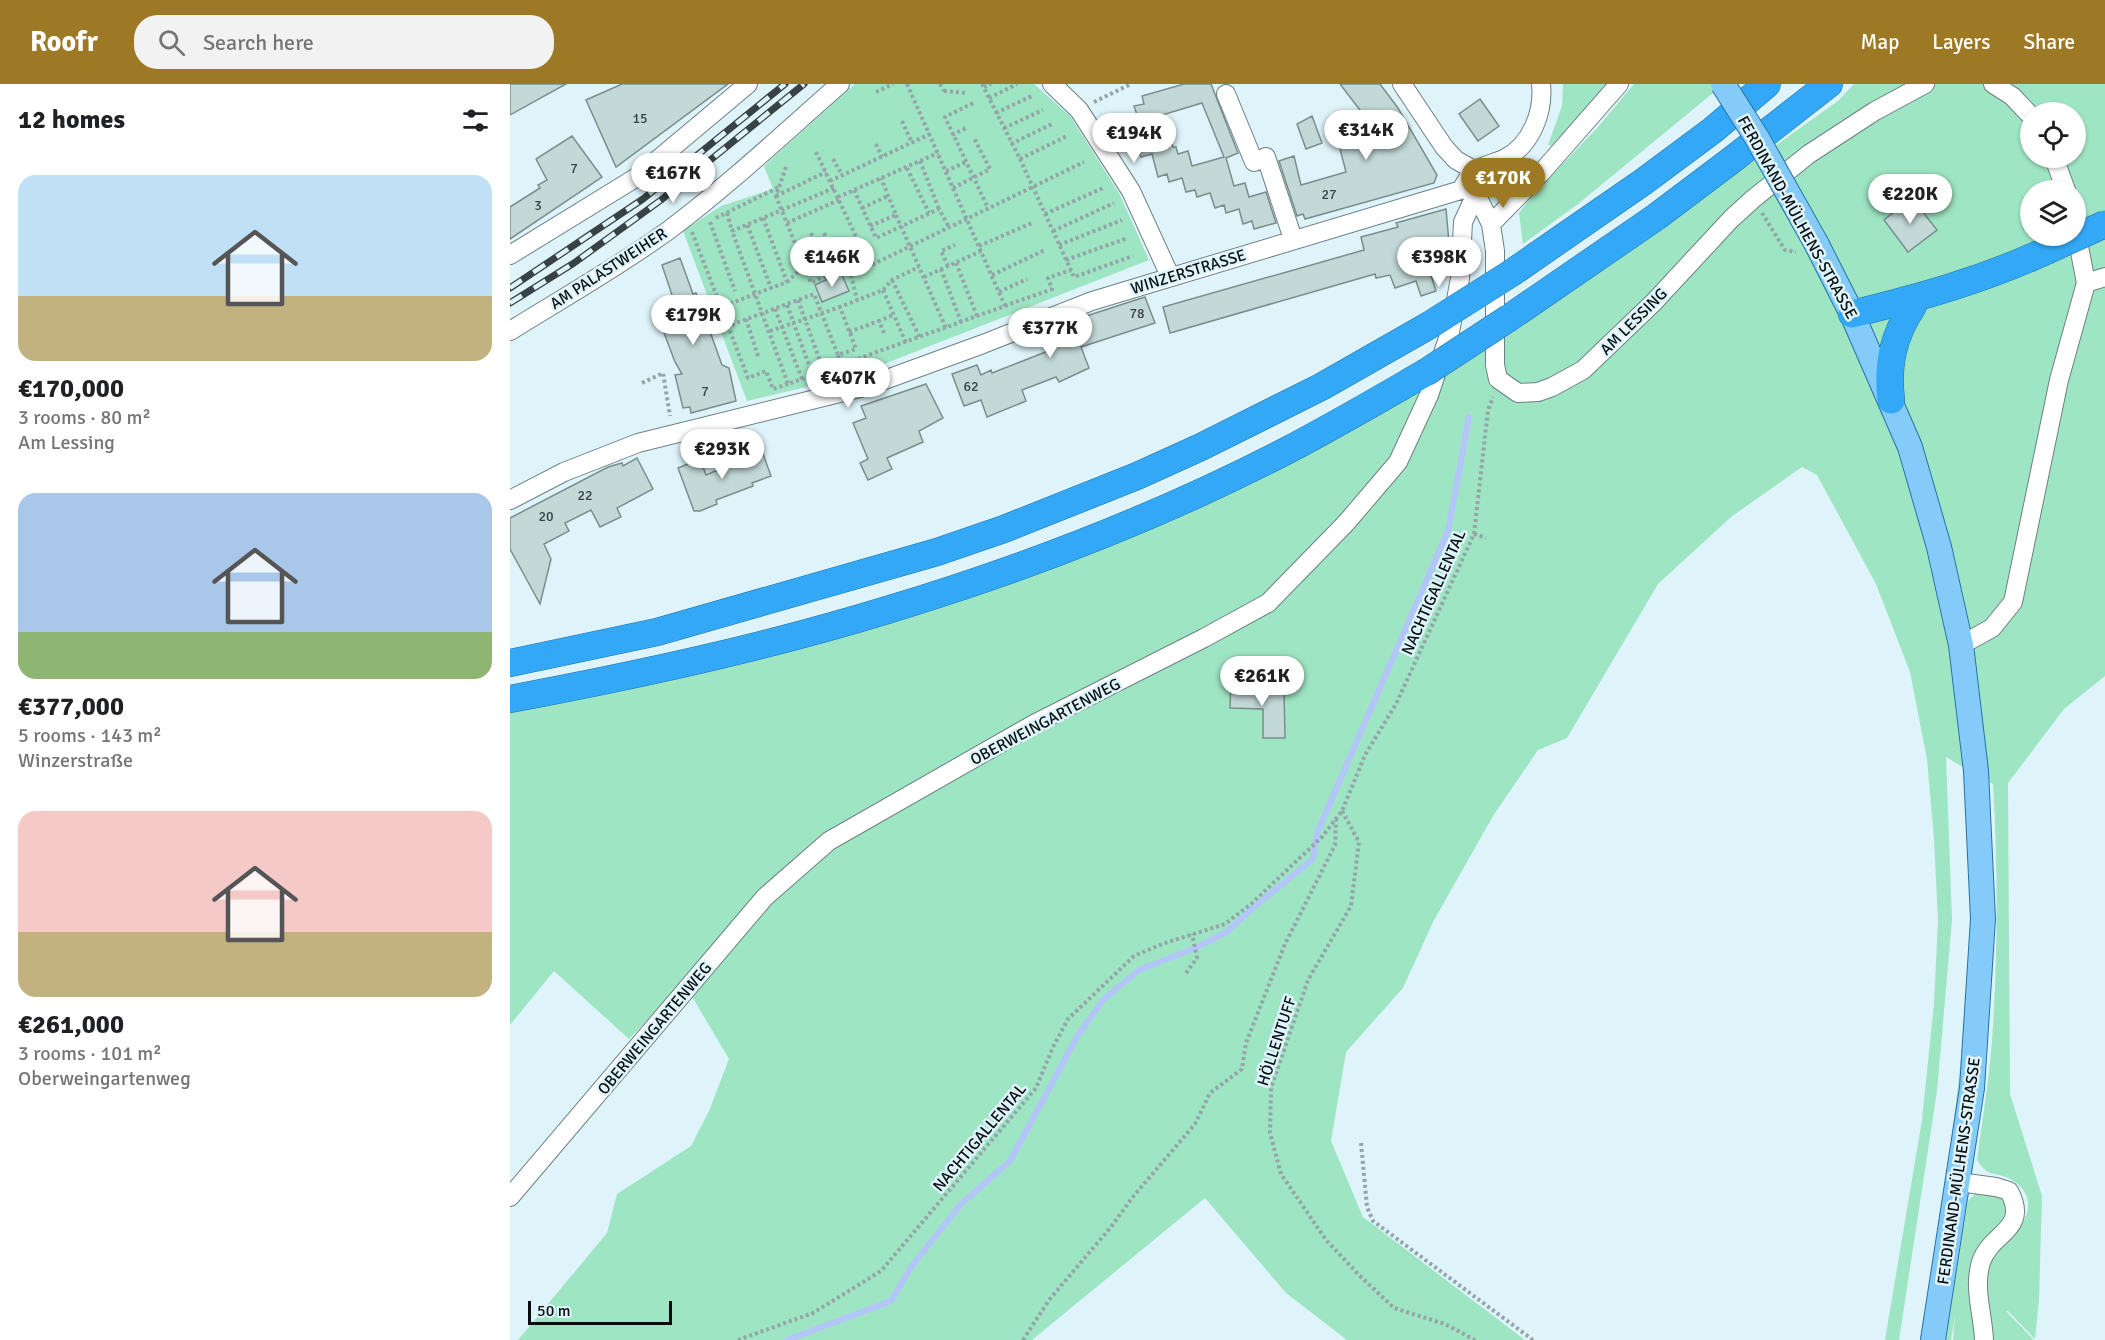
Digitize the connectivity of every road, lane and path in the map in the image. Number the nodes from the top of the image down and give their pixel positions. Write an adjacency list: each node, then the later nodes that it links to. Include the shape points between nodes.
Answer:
1 (748, 84): 107 (street, via 637,177)
2 (840, 84): 155 (street, AM PALASTWEIHER, via 667,231)
3 (893, 84): 21 (path)
4 (907, 84): 35 (path)
5 (940, 84): 20 (path)
6 (949, 84): 20 (path)
7 (991, 84): 19 (path)
8 (1017, 84): 25 (path)
9 (1052, 84): 29 (street)
10 (1131, 84): 29 (path)
11 (1402, 84): 52 (street, via 1444,147 1456,160)
12 (1541, 84): 52 (street, WINZERSTRASSE, via 1538,117 1522,145 1508,158)
13 (1619, 84): 85 (street)
14 (1723, 84): 103 (main road, FERDINAND-MÜLHENS-STRASSE, bridge, via 1757,138)
15 (1767, 84): 178 (highway, bridge, via 1660,169 1428,326 1266,416 1148,471 937,552 657,632)
16 (1829, 84): 179 (highway, bridge, via 1664,210 1509,318 1425,373 1283,453 1171,505 952,590 738,651)
17 (1925, 84): 169 (street, AM LESSING, via 1809,154 1753,199 1583,370 1538,392 1518,393)
18 (1993, 84): 27 (street)
19 (983, 86): 25 (path)
20 (944, 91): 22 (path)
21 (876, 92)
22 (968, 93)
23 (1226, 94): 96 (street, via 1254,162 1266,157)
24 (1034, 95): 30 (path)
25 (989, 98): 30 (path)
26 (973, 102): 36 (path, via 945,117)
27 (2020, 104)
28 (1043, 110): 34 (path)
29 (1079, 110): 120 (street, via 1131,191)
30 (996, 113): 34 (path)
31 (902, 121): 40 (path)
32 (1052, 124): 41 (path)
33 (968, 127): 36 (path)
34 (1004, 128): 41 (path)
35 (930, 134): 40 (path); 43 (path)
36 (952, 135): 48 (path)
37 (1067, 136): 46 (path)
38 (974, 138): 57 (path, via 990,169)
39 (876, 144): 44 (path)
40 (912, 144): 44 (path)
41 (1011, 144): 46 (path)
42 (816, 152): 54 (path)
43 (938, 153): 47 (path); 53 (path)
44 (882, 157): 55 (path)
45 (833, 159): 55 (path)
46 (1020, 159): 60 (path)
47 (920, 161): 51 (path); 71 (path)
48 (966, 162): 53 (path); 57 (path)
49 (1084, 162): 60 (path)
50 (786, 167): 59 (path)
51 (907, 168): 56 (path); 76 (path)
52 (1474, 170): 65 (street); 96 (street, WINZERSTRASSE, via 1461,190)
53 (946, 171): 62 (path)
54 (826, 172): 58 (path); 66 (path)
55 (842, 176): 58 (path)
56 (881, 178): 64 (path); 67 (path)
57 (973, 178): 62 (path); 72 (path)
58 (830, 181): 61 (path)
59 (780, 186): 66 (path); 75 (path)
60 (1032, 186): 72 (path); 77 (path)
61 (834, 188): 68 (path); 73 (path)
62 (953, 188): 80 (path)
63 (1103, 188): 77 (path)
64 (854, 190): 68 (path); 70 (path)
65 (1476, 194): 85 (street); 186 (street, OBERWEINGARTENWEG, via 1463,222 1460,278 1450,332 1429,395 1398,462 1346,523 1268,603 1034,724 829,841 765,897)
66 (776, 196): 73 (path)
67 (888, 196): 70 (path); 78 (path)
68 (839, 199): 83 (path); 97 (path)
69 (1114, 203): 92 (path)
70 (861, 208): 88 (path)
71 (939, 208): 76 (path); 90 (path)
72 (988, 208): 80 (path)
73 (782, 211): 79 (path); 83 (path)
74 (1761, 212): 103 (path, via 1785,250)
75 (726, 213): 82 (path); 91 (path)
76 (929, 213): 89 (path)
77 (1045, 214): 92 (path)
78 (896, 215): 88 (path); 89 (path)
79 (763, 218): 87 (path); 125 (path)
80 (967, 218): 90 (path); 101 (path)
81 (1122, 220): 99 (path)
82 (710, 222): 130 (path); 139 (path, via 692,231)
83 (787, 223): 112 (path)
84 (1032, 223): 101 (path)
85 (1491, 224): 169 (street)
86 (2105, 224): 136 (highway, bridge, via 1991,275)
87 (747, 225): 91 (path); 128 (path)
88 (870, 226): 89 (path, via 876,238)
89 (901, 226): 100 (path)
90 (949, 227): 100 (path)
91 (732, 231): 132 (path)
92 (1053, 231): 99 (path)
93 (811, 233): 109 (path)
94 (824, 233): 106 (path)
95 (1128, 238): 110 (path)
96 (1293, 239): 120 (street, WINZERSTRASSE)
97 (858, 241): 106 (path); 113 (path)
98 (955, 245): 114 (path, via 941,251)
99 (1059, 245): 110 (path)
100 (911, 246): 113 (path); 115 (path)
101 (979, 246): 105 (path)
102 (2079, 246): 127 (street)
103 (1808, 248): 144 (main road, FERDINAND-MÜLHENS-STRASSE)
104 (1045, 250): 119 (path)
105 (981, 251): 111 (path); 119 (path)
106 (834, 253): 109 (path)
107 (510, 255)
108 (1133, 256): 117 (path, via 1074,277)
109 (823, 258): 112 (path)
110 (1066, 260): 117 (path)
111 (956, 263): 114 (path); 146 (path)
112 (804, 266): 125 (path); 126 (path)
113 (870, 266): 118 (path)
114 (948, 266): 116 (path)
115 (919, 267): 121 (path); 124 (path)
116 (941, 269): 121 (path); 150 (path)
117 (1071, 270): 138 (path, via 1048,278 1052,289)
118 (851, 275): 126 (path, via 840,270); 135 (path)
119 (992, 275): 131 (path)
120 (1170, 276): 174 (street, WINZERSTRASSE, via 1092,301 868,386 638,443 564,472)
121 (924, 277): 154 (path)
122 (2105, 277): 127 (street)
123 (1027, 279): 131 (path)
124 (892, 280): 129 (path); 159 (path)
125 (787, 282): 128 (path)
126 (811, 283): 133 (path)
127 (2086, 283): 177 (street, via 2059,380 2013,602 1992,628)
128 (771, 288): 132 (path)
129 (883, 290): 135 (path); 145 (path)
130 (735, 291)
131 (999, 292): 138 (path)
132 (757, 294): 139 (path); 142 (path)
133 (814, 294): 134 (path); 143 (path)
134 (798, 300): 137 (path); 148 (path)
135 (857, 300): 140 (path)
136 (1923, 300): 144 (highway); 172 (highway, via 1902,322 1894,341 1888,380)
137 (787, 304): 141 (path); 151 (path)
138 (1005, 306): 146 (path)
139 (721, 307): 152 (path)
140 (840, 307): 143 (path); 157 (path)
141 (775, 309): 142 (path); 153 (path)
142 (764, 313): 147 (path); 156 (path)
143 (823, 314): 148 (path); 162 (path)
144 (1852, 314): 172 (main road, FERDINAND-MÜLHENS-STRASSE)
145 (893, 315): 149 (path); 160 (path)
146 (977, 316): 150 (path)
147 (746, 319): 152 (path); 163 (path)
148 (805, 320): 151 (path); 166 (path)
149 (879, 321): 157 (path); 158 (path)
150 (962, 322): 154 (path)
151 (794, 324): 153 (path); 167 (path)
152 (728, 326): 171 (path, via 748,378 766,371 773,389)
153 (782, 328): 156 (path); 168 (path)
154 (946, 328): 159 (path)
155 (510, 331)
156 (770, 331): 171 (path)
157 (849, 332): 161 (path)
158 (884, 333)
159 (920, 338): 160 (path)
160 (906, 343): 164 (path)
161 (856, 349): 162 (path); 164 (path)
162 (838, 355): 165 (path)
163 (759, 359)
164 (860, 360): 165 (path)
165 (842, 366): 166 (path)
166 (824, 372): 167 (path)
167 (813, 376): 168 (path)
168 (802, 379): 171 (path)
169 (1498, 379): 175 (path, NACHTIGALLENTAL, via 1488,410)
170 (642, 383): 173 (path, via 663,373)
171 (789, 384)
172 (1891, 400): 177 (main road, FERDINAND-MÜLHENS-STRASSE, via 1910,447 1939,547)
173 (670, 417)
174 (510, 500)
175 (1474, 534): 176 (path); 180 (path, NACHTIGALLENTAL)
176 (1486, 538)
177 (1961, 645): 185 (main road, FERDINAND-MÜLHENS-STRASSE, via 1976,771 1983,919 1972,1088)
178 (510, 663)
179 (510, 699)
180 (1342, 811): 181 (path, NACHTIGALLENTAL); 189 (path, HÖLLENTUFF, via 1359,842 1351,906 1308,980 1271,1088 1270,1133 1281,1174 1326,1240 1359,1275 1394,1308 1445,1324)
181 (1336, 819): 182 (path, NACHTIGALLENTAL, via 1312,849 1251,904 1225,924); 188 (path, via 1335,845 1285,944 1246,1043 1242,1069 1210,1093 1195,1124 1049,1300)
182 (1192, 934): 183 (path, via 1197,958); 187 (path, NACHTIGALLENTAL, via 1134,956 1068,1019 1036,1088 881,1270 813,1313)
183 (1186, 973)
184 (1361, 1143): 190 (path, via 1367,1207 1373,1221)
185 (1959, 1182): 191 (main road, FERDINAND-MÜLHENS-STRASSE); 192 (street, via 2008,1191 2016,1213 2011,1226 1982,1260 1977,1294)
186 (510, 1197)
187 (738, 1340)
188 (1023, 1340)
189 (1475, 1340)
190 (1533, 1340)
191 (1933, 1340)
192 (1984, 1340)

